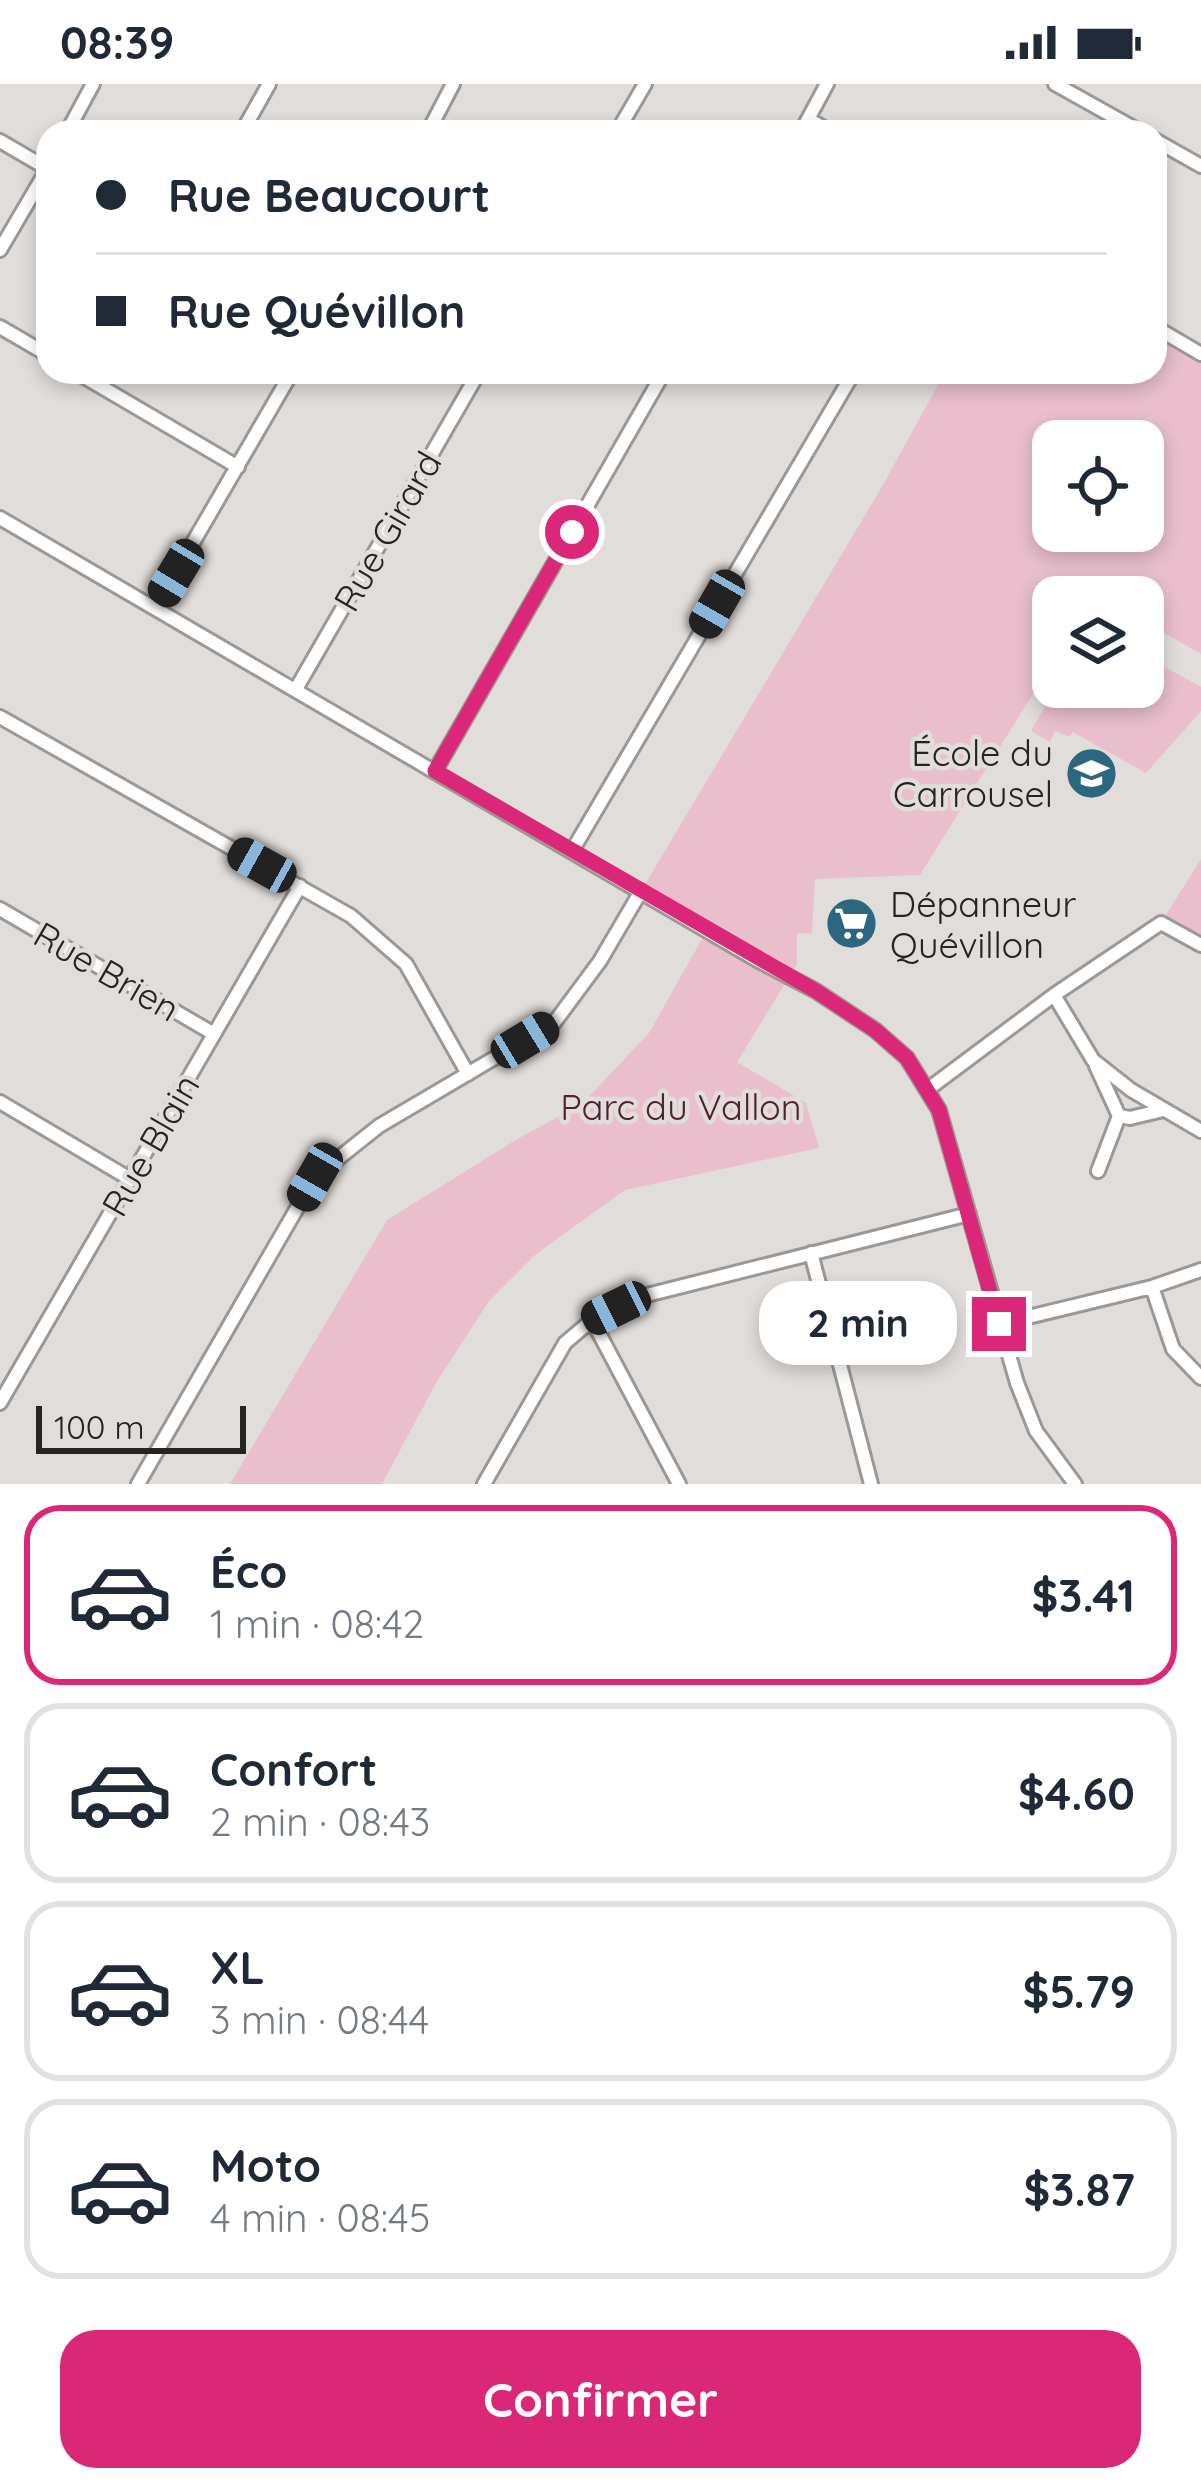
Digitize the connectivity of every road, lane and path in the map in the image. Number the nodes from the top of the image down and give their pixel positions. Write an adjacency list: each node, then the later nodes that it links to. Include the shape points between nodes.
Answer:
1 (93, 84): 7 (street)
2 (269, 84): 8 (street)
3 (453, 84): 9 (street)
4 (645, 84): 10 (street)
5 (827, 84): 11 (street)
6 (1055, 84): 12 (street)
7 (74, 120)
8 (249, 120)
9 (434, 120)
10 (624, 120)
11 (808, 120)
12 (1120, 120)
13 (0, 141): 15 (street)
14 (1167, 147): 16 (street)
15 (36, 161)
16 (1201, 166)
17 (36, 188): 18 (street)
18 (0, 250)
19 (0, 327): 21 (street)
20 (1167, 334): 22 (street)
21 (36, 349)
22 (1201, 354)
23 (110, 384): 28 (street)
24 (285, 384): 28 (street)
25 (471, 384): 31 (street, Rue Girard)
26 (657, 384): 33 (street)
27 (847, 384): 34 (street)
28 (238, 467): 30 (street)
29 (0, 518): 30 (street)
30 (154, 608): 31 (street)
31 (296, 689): 33 (street)
32 (0, 717): 35 (street)
33 (435, 771): 34 (street)
34 (572, 851): 36 (street)
35 (300, 886): 40 (street, Rue Blain); 42 (street, via 351,916 406,964)
36 (640, 891): 42 (street, via 554,1023); 43 (street, via 875,1030)
37 (0, 909): 40 (street, Rue Brien)
38 (1201, 945): 39 (street, via 1161,923)
39 (1054, 995): 41 (street); 43 (street)
40 (214, 1034): 49 (street, Rue Blain)
41 (1093, 1060): 45 (street); 46 (street)
42 (468, 1074): 59 (street, via 379,1126 315,1177)
43 (927, 1090): 50 (street)
44 (0, 1102): 49 (street)
45 (1163, 1110): 46 (street); 47 (street)
46 (1119, 1116): 48 (street)
47 (1201, 1132)
48 (1098, 1171)
49 (130, 1179): 57 (street, Rue Blain)
50 (968, 1214): 51 (street); 55 (street)
51 (811, 1253): 54 (street, via 639,1297); 61 (street)
52 (1201, 1270): 53 (street)
53 (1152, 1287): 55 (street); 56 (street, via 1173,1349)
54 (592, 1319): 58 (street); 60 (street, via 566,1343)
55 (999, 1324): 62 (street, via 1036,1431)
56 (1201, 1378)
57 (0, 1403)
58 (677, 1483)
59 (138, 1484)
60 (484, 1484)
61 (871, 1484)
62 (1076, 1484)

